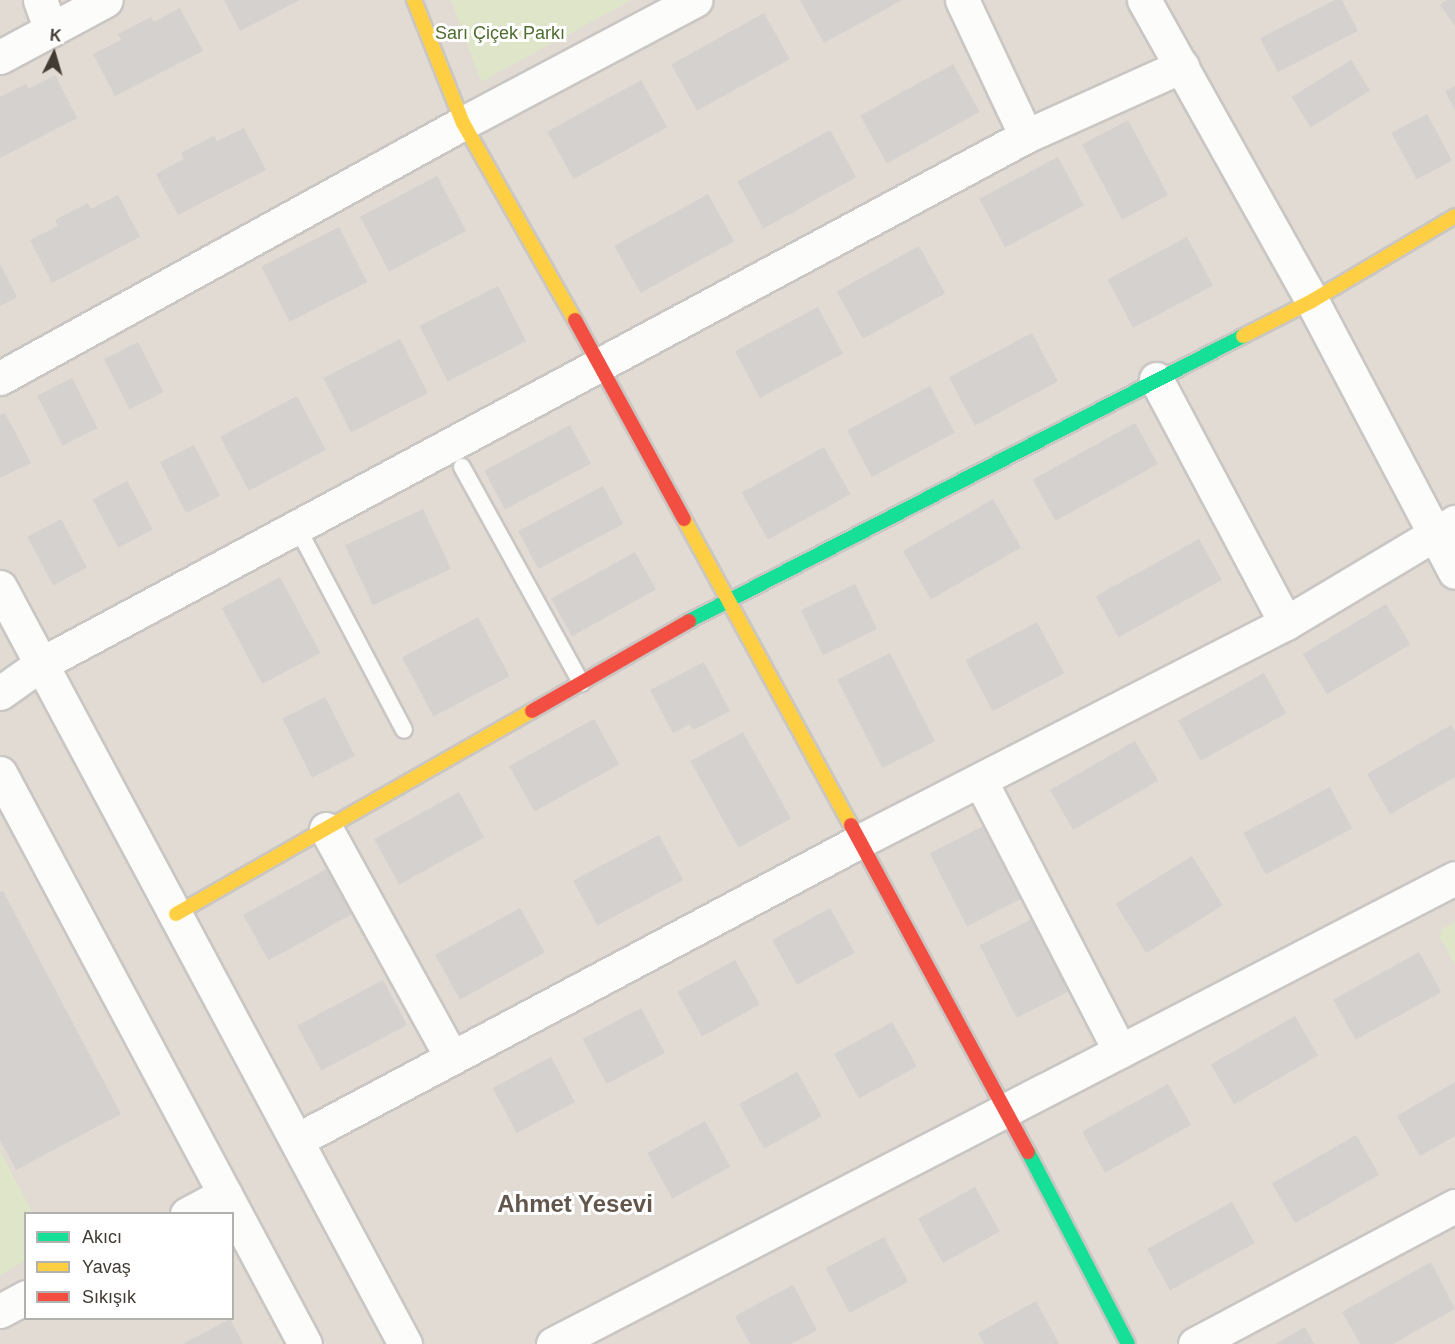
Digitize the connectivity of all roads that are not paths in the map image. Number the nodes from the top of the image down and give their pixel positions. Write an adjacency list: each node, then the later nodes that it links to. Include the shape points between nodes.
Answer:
1 (40, 0): 7 (street)
2 (106, 0): 7 (street)
3 (414, 0): 10 (street)
4 (694, 0): 10 (street)
5 (962, 0): 11 (street)
6 (1144, 0): 9 (street)
7 (51, 30): 8 (street)
8 (0, 57)
9 (1182, 66): 11 (street); 13 (street)
10 (463, 123): 14 (street); 15 (street)
11 (1026, 136): 14 (street)
12 (1455, 216): 13 (street)
13 (1312, 301): 16 (street); 19 (street)
14 (600, 364): 18 (street); 22 (street)
15 (0, 378)
16 (1156, 379): 22 (street); 23 (street)
17 (462, 467): 25 (lane)
18 (297, 527): 24 (street); 27 (lane)
19 (1445, 528): 20 (street); 23 (street)
20 (1455, 572)
21 (0, 587): 24 (street)
22 (728, 599): 25 (street); 31 (street)
23 (1286, 623): 29 (street)
24 (41, 664): 26 (street); 33 (street)
25 (581, 683): 30 (street)
26 (0, 693)
27 (404, 730)
28 (0, 773): 38 (street)
29 (980, 780): 31 (street); 34 (street)
30 (326, 829): 33 (street); 35 (street)
31 (860, 841): 35 (street); 36 (street)
32 (1455, 878): 34 (street)
33 (176, 914): 37 (street)
34 (1120, 1051): 36 (street)
35 (452, 1058): 37 (street)
36 (1006, 1110): 45 (street); 46 (street)
37 (297, 1140): 44 (street)
38 (225, 1194): 40 (street); 43 (street)
39 (1455, 1206): 47 (street)
40 (192, 1212)
41 (24, 1298): 42 (street)
42 (0, 1311)
43 (305, 1344)
44 (405, 1344)
45 (553, 1344)
46 (1128, 1344)
47 (1195, 1344)

